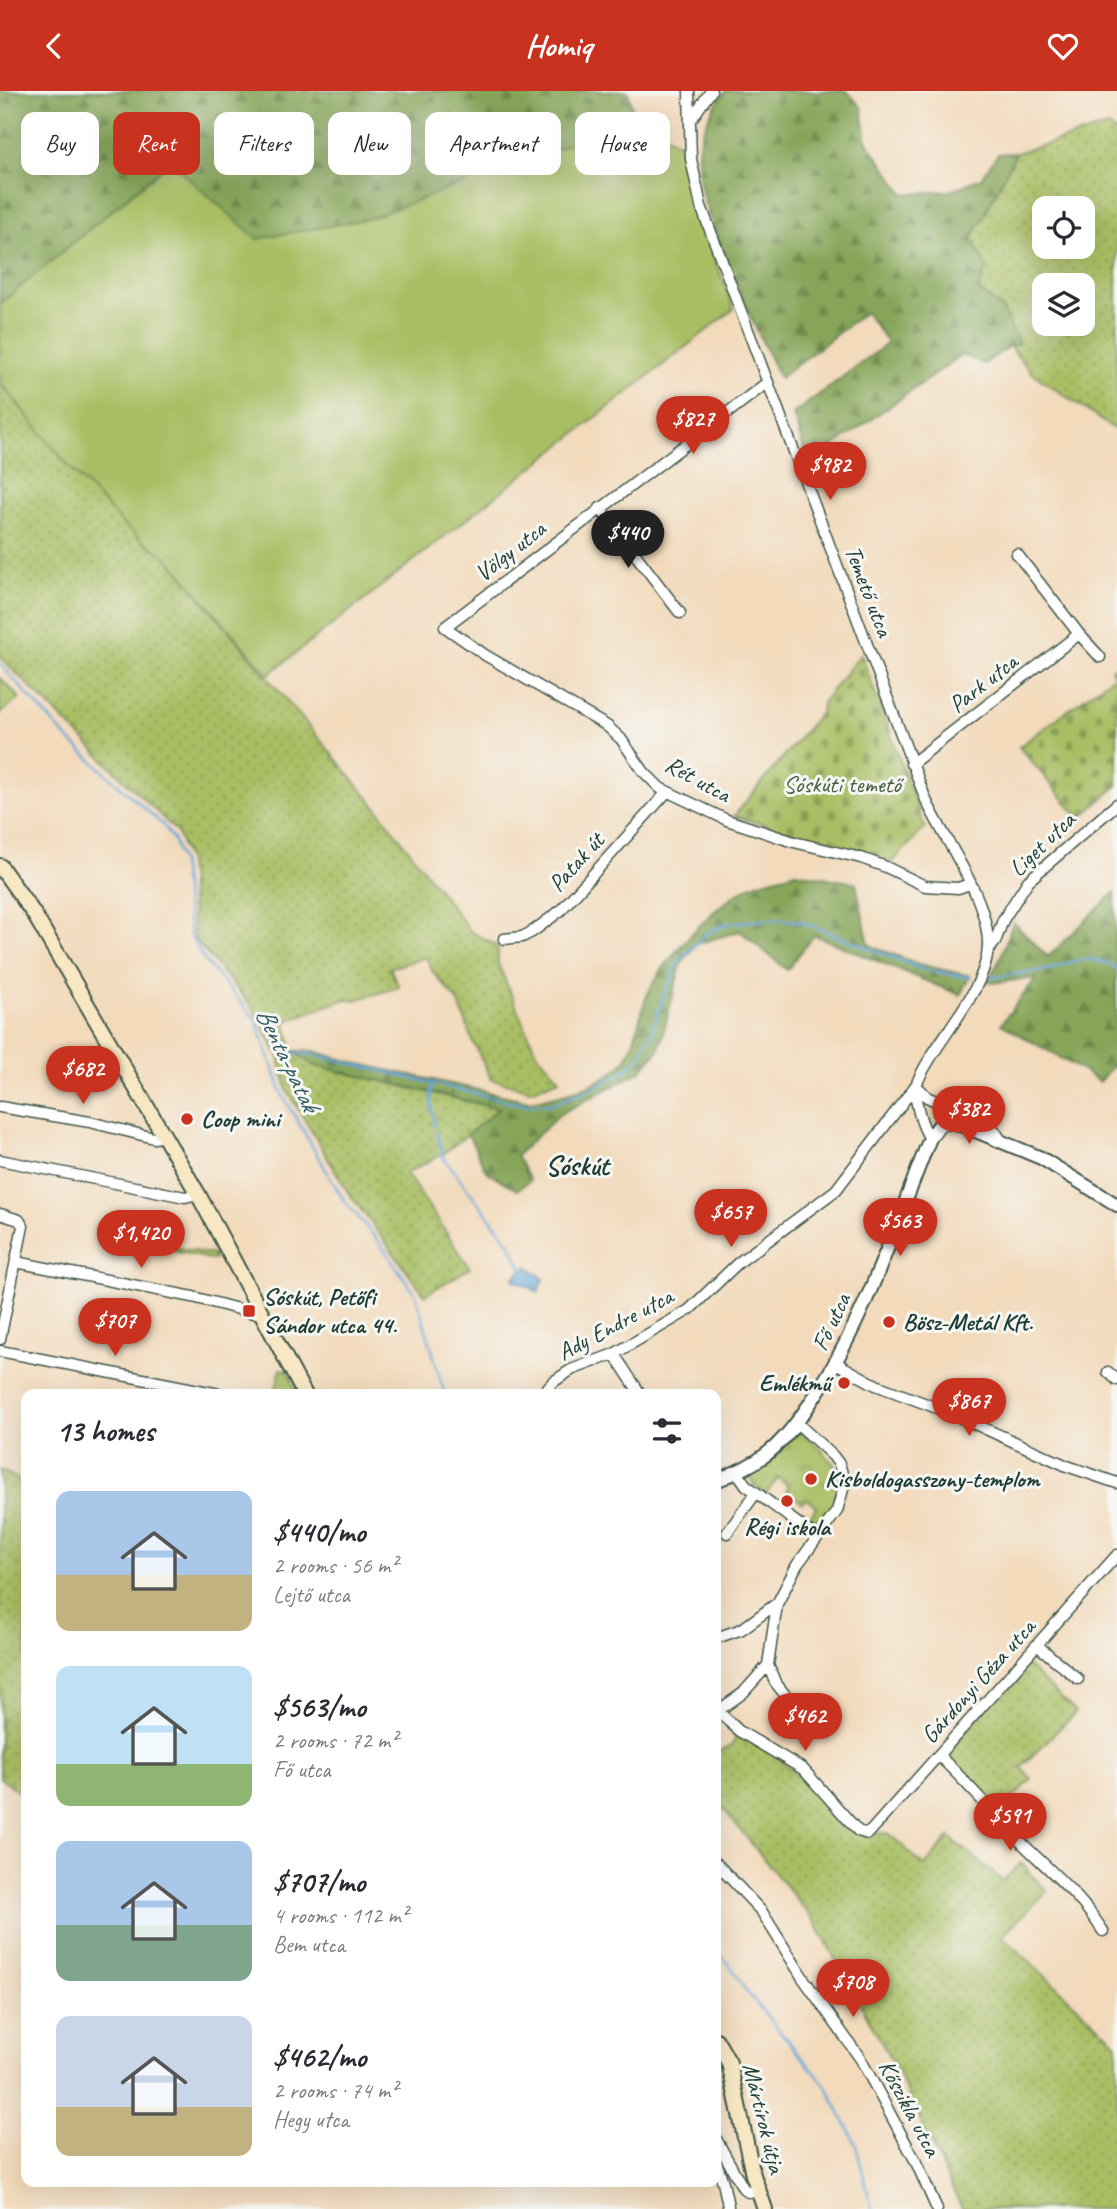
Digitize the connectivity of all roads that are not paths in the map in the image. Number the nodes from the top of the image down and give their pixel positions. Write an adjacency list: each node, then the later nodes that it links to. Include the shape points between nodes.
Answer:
1 (689, 91): 3 (street, Temető utca)
2 (711, 91): 3 (street)
3 (691, 118): 4 (street, Temető utca, via 697,193)
4 (768, 382): 5 (street, Völgy utca); 11 (street, Temető utca)
5 (600, 508): 7 (street); 8 (street, Völgy utca)
6 (1017, 554): 9 (street)
7 (680, 613)
8 (444, 627): 12 (street, Rét utca, via 607,726 652,782)
9 (1079, 633): 10 (street); 11 (street, Park utca)
10 (1100, 657)
11 (911, 764): 15 (street, Temető utca, via 941,833)
12 (667, 792): 15 (street, Rét utca, via 727,820 861,858 925,886); 18 (street, Patak út, via 561,911 522,937)
13 (1117, 804): 17 (street, Liget utca, via 1028,881)
14 (0, 866): 24 (main road, via 34,913)
15 (970, 884): 16 (street, Temető utca)
16 (985, 920): 17 (street); 19 (street, Temető utca)
17 (1003, 920): 19 (street, Liget utca)
18 (503, 939)
19 (987, 953): 20 (street, Liget utca, via 978,981)
20 (916, 1085): 22 (street, Ady Endre utca); 23 (street); 26 (street, via 927,1097 992,1127)
21 (0, 1107): 24 (street, via 154,1138)
22 (898, 1108): 23 (street); 35 (street, Ady Endre utca, via 836,1190 738,1263 689,1310)
23 (920, 1115): 25 (street)
24 (165, 1136): 28 (main road)
25 (930, 1138): 26 (street, via 940,1124 949,1121); 36 (street, Fő utca)
26 (1003, 1143): 29 (street, via 1041,1158)
27 (0, 1160): 28 (street, via 185,1197)
28 (198, 1194): 32 (main road)
29 (1117, 1205)
30 (0, 1214): 31 (street, via 22,1223)
31 (16, 1262): 32 (street); 33 (street)
32 (263, 1312): 40 (main road)
33 (0, 1339)
34 (0, 1351): 39 (street)
35 (614, 1354): 41 (street, Ady Endre utca, via 571,1370); 42 (street)
36 (836, 1363): 43 (street, Fő utca); 46 (street, via 876,1385)
37 (1108, 1372): 38 (street)
38 (1117, 1380)
39 (193, 1389)
40 (302, 1389)
41 (547, 1389)
42 (637, 1389)
43 (797, 1423): 44 (street, Fő utca, via 767,1454); 49 (street, via 833,1456 845,1482 837,1511)
44 (737, 1472): 45 (street, Fő utca); 47 (street)
45 (721, 1479)
46 (1117, 1483)
47 (756, 1493): 48 (street); 49 (street)
48 (727, 1533)
49 (816, 1537): 51 (street)
50 (1117, 1555): 55 (street, Gárdonyi Géza utca)
51 (777, 1604): 52 (street); 53 (street)
52 (762, 1616): 53 (street); 54 (street)
53 (773, 1622): 56 (street)
54 (721, 1636)
55 (1038, 1646): 57 (street); 61 (street, Gárdonyi Géza utca)
56 (768, 1665): 58 (street); 59 (street, Gárdonyi Géza utca)
57 (1078, 1679)
58 (790, 1701)
59 (721, 1709)
60 (721, 1714): 61 (street, Gárdonyi Géza utca, via 738,1731 803,1769 858,1831 868,1834)
61 (939, 1756): 63 (street, via 1082,1902)
62 (721, 1868): 70 (street, Kőszikla utca, via 762,1912 860,2058)
63 (1103, 1931)
64 (721, 2049): 67 (main road, Mártírok útja, via 729,2063)
65 (721, 2148): 67 (street, via 743,2188)
66 (721, 2176): 68 (street)
67 (758, 2190): 69 (main road, Mártírok útja)
68 (728, 2206)
69 (765, 2209)
70 (937, 2209)

